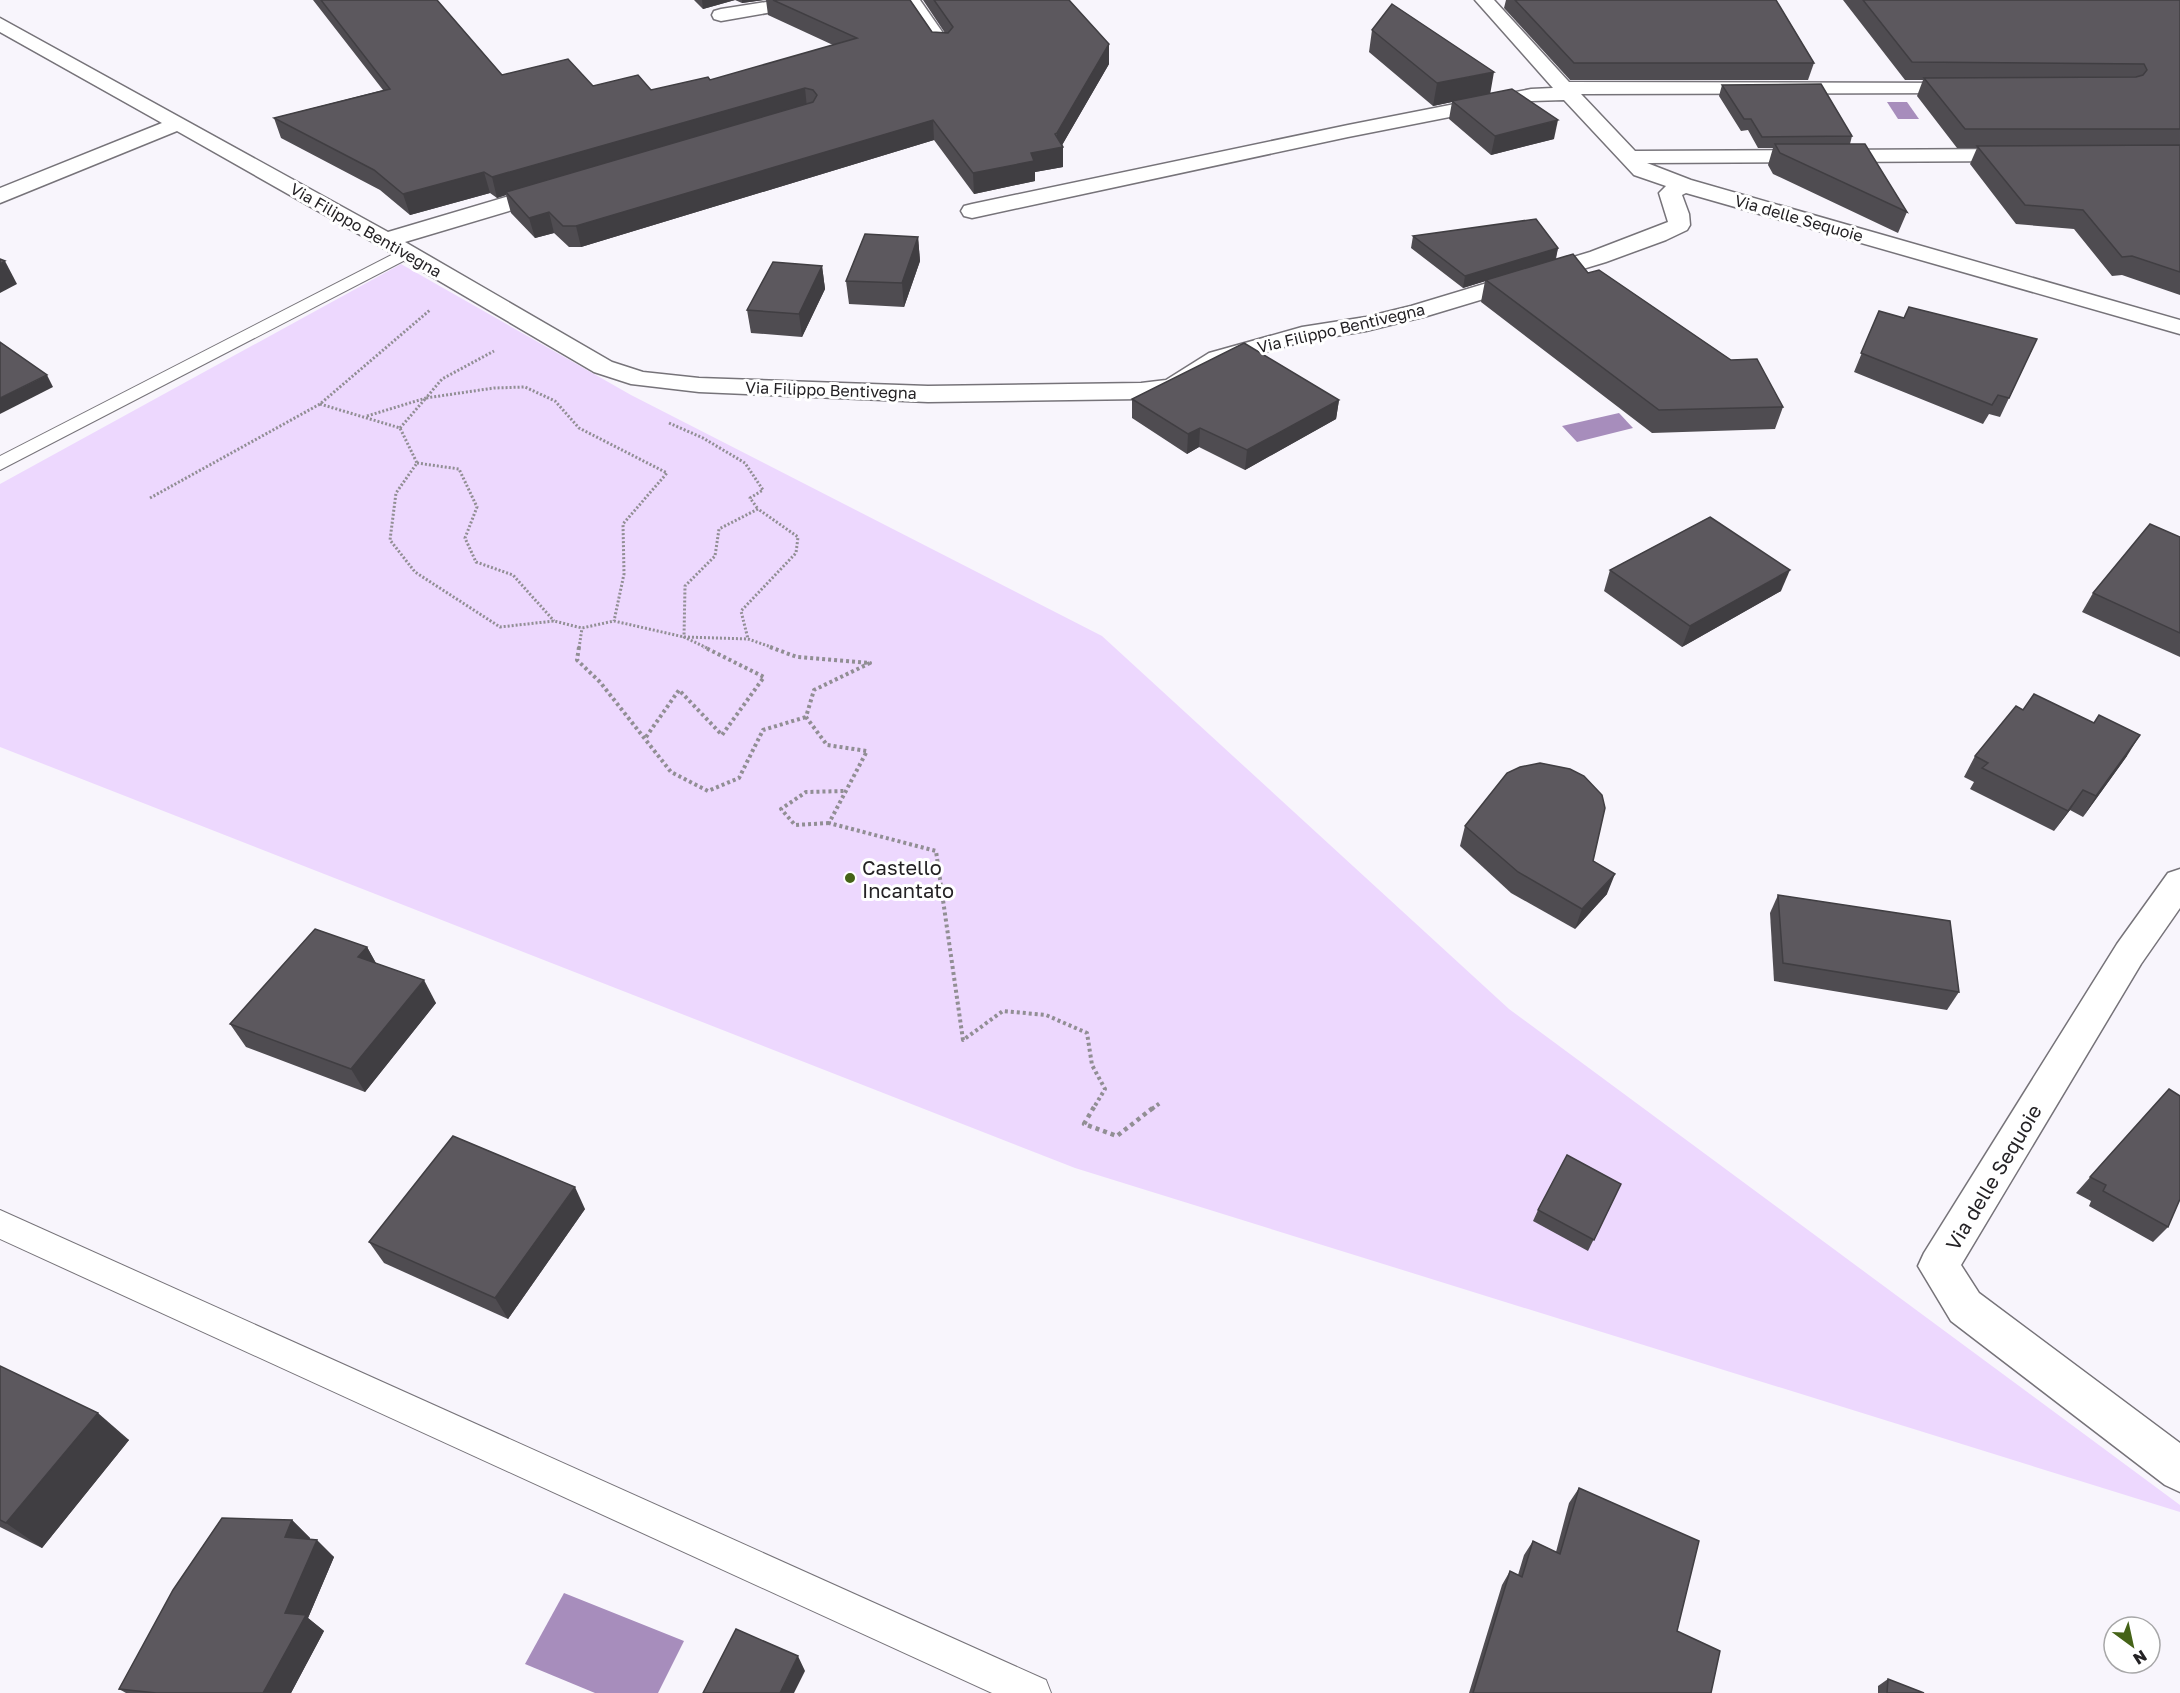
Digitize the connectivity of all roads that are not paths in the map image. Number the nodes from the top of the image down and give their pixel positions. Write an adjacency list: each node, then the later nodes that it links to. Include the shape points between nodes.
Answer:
1 (813, 0): 4 (street)
2 (911, 0): 6 (street)
3 (1484, 0): 8 (street, Via delle Sequoie)
4 (721, 15)
5 (0, 24): 9 (street, Via Filippo Bentivegna)
6 (942, 46)
7 (1985, 87): 8 (street)
8 (1566, 91): 11 (street, Via delle Sequoie); 15 (street, via 1417,118)
9 (177, 124): 14 (street); 16 (street, Via Filippo Bentivegna)
10 (2041, 155): 11 (street)
11 (1630, 157): 12 (street, Via delle Sequoie, via 1642,170)
12 (1683, 185): 17 (street, Via Filippo Bentivegna, via 1670,193 1679,225 1658,235 1419,311 1302,334 1218,358 1173,386 1141,391 928,394 640,379 603,367); 18 (street, Via delle Sequoie)
13 (568, 186): 16 (street)
14 (0, 196)
15 (972, 212)
16 (386, 240): 17 (street, Via Filippo Bentivegna)
17 (407, 252): 19 (lane)
18 (2180, 327)
19 (0, 464)
20 (2180, 882): 22 (street, Via delle Sequoie, via 2129,954 1938,1266 1965,1307)
21 (0, 1224): 23 (lane)
22 (2180, 1470)
23 (1033, 1693)

